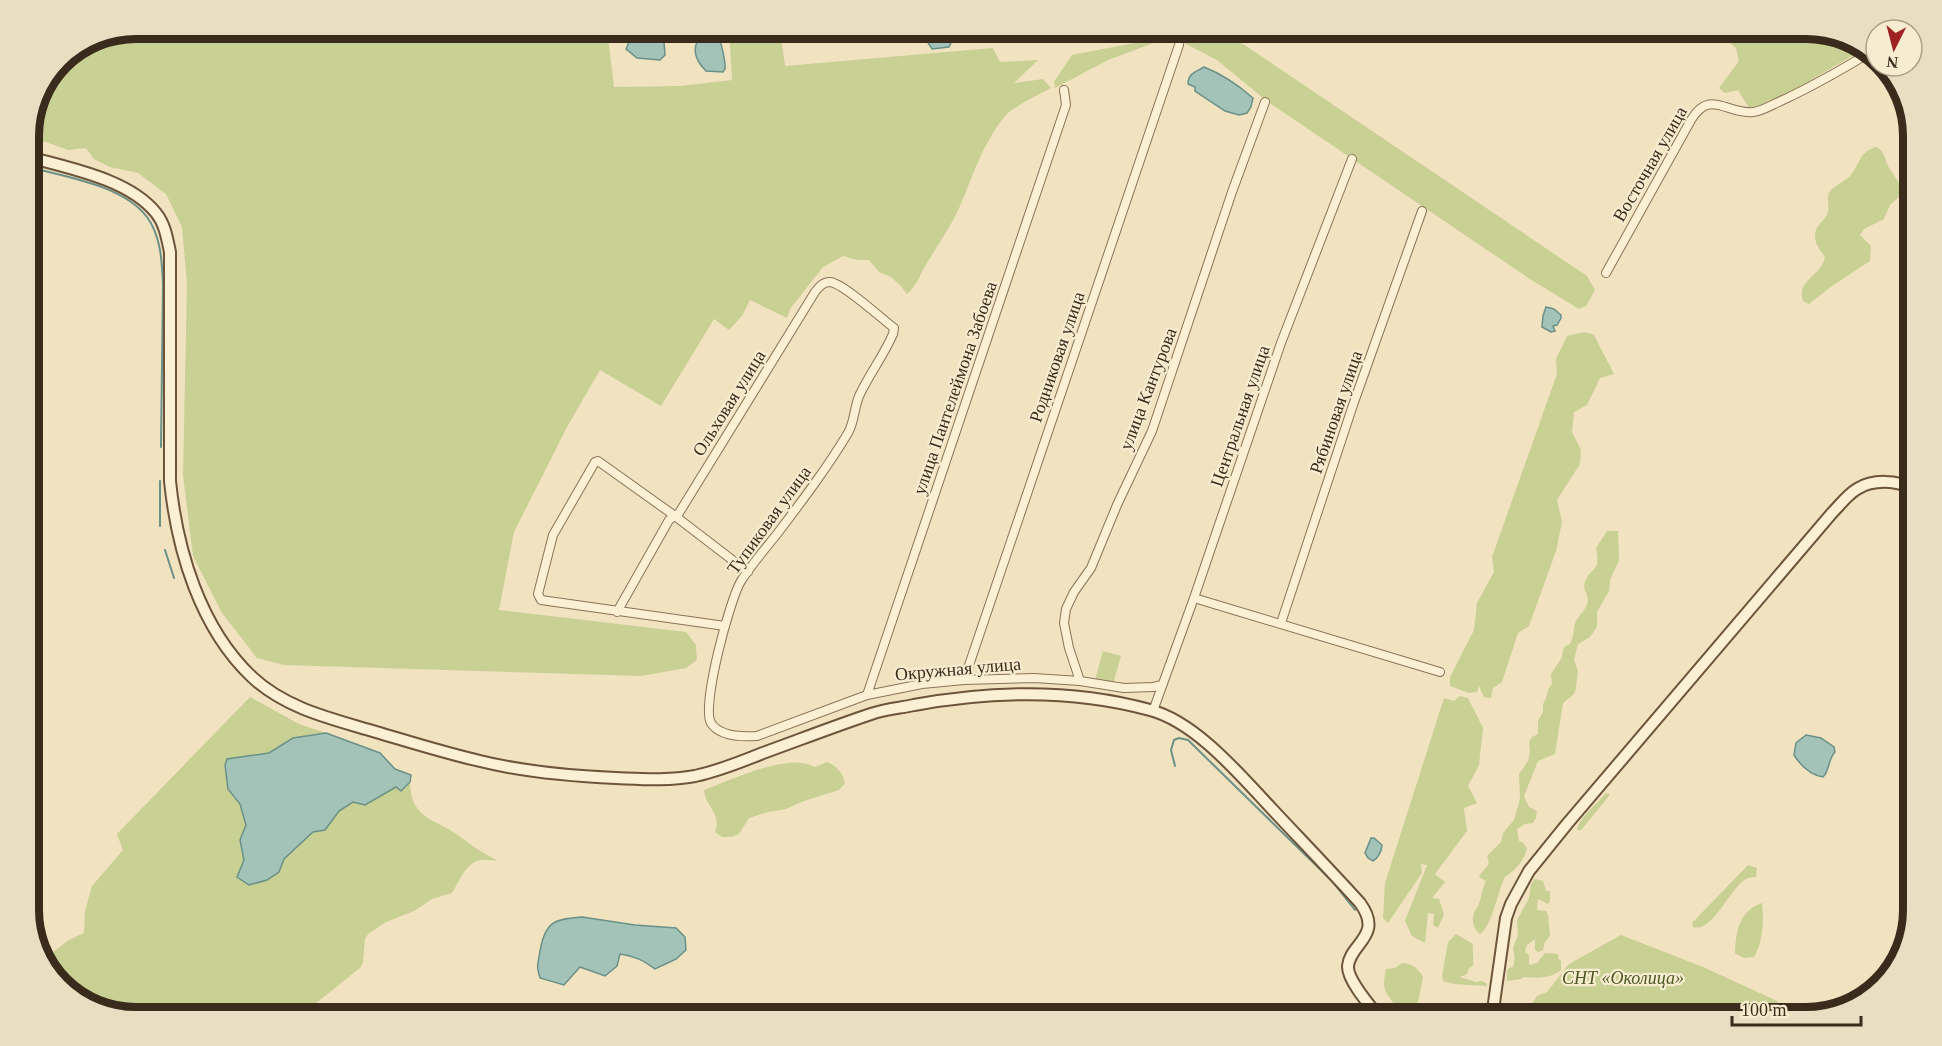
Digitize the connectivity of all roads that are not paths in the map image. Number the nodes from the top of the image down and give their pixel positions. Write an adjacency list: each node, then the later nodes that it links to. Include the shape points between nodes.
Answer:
1 (1179, 45): 18 (street, Родниковая улица)
2 (1862, 57): 8 (street, Восточная улица, via 1760,111 1740,111 1715,104 1701,108 1690,120)
3 (1065, 90): 21 (street, улица Пантелеймона Забоева, via 1066,105)
4 (1265, 102): 19 (street, улица Кантурова, via 1152,431 1091,568 1066,609 1064,623)
5 (1352, 159): 13 (street, Центральная улица, via 1281,343)
6 (39, 160): 22 (street, via 121,186 156,213 166,231 170,252 170,481 182,551 205,610 237,661 274,695 294,705 478,761 547,773 662,780 722,769 876,712 970,696 1072,697)
7 (1422, 211): 15 (street, Рябиновая улица)
8 (1606, 273)
9 (894, 328): 11 (street, Ольховая улица, via 834,283 820,285); 12 (street, Тупиковая улица, via 890,343 859,396 849,430 815,483)
10 (1903, 485): 25 (street, via 1868,484 1853,492 1832,513 1529,871 1506,918)
11 (675, 516): 12 (street); 14 (street, Ольховая улица, via 669,520); 14 (street, via 595,462 550,540 539,597)
12 (747, 572): 16 (street, Тупиковая улица, via 732,600)
13 (1194, 598): 15 (street); 20 (street, Центральная улица)
14 (617, 612): 16 (street)
15 (1281, 623): 17 (street)
16 (725, 626): 23 (street, Тупиковая улица, via 708,714 716,728)
17 (1440, 672)
18 (964, 680): 19 (street, Окружная улица); 21 (street, Окружная улица)
19 (1080, 681): 20 (street, Окружная улица, via 1124,688)
20 (1162, 685): 22 (street, Центральная улица)
21 (867, 695): 23 (street, Окружная улица, via 757,736)
22 (1153, 711): 24 (street, via 1176,721 1226,761 1366,911 1367,933 1348,966 1350,976)
23 (728, 734)
24 (1372, 1007)
25 (1493, 1007)

